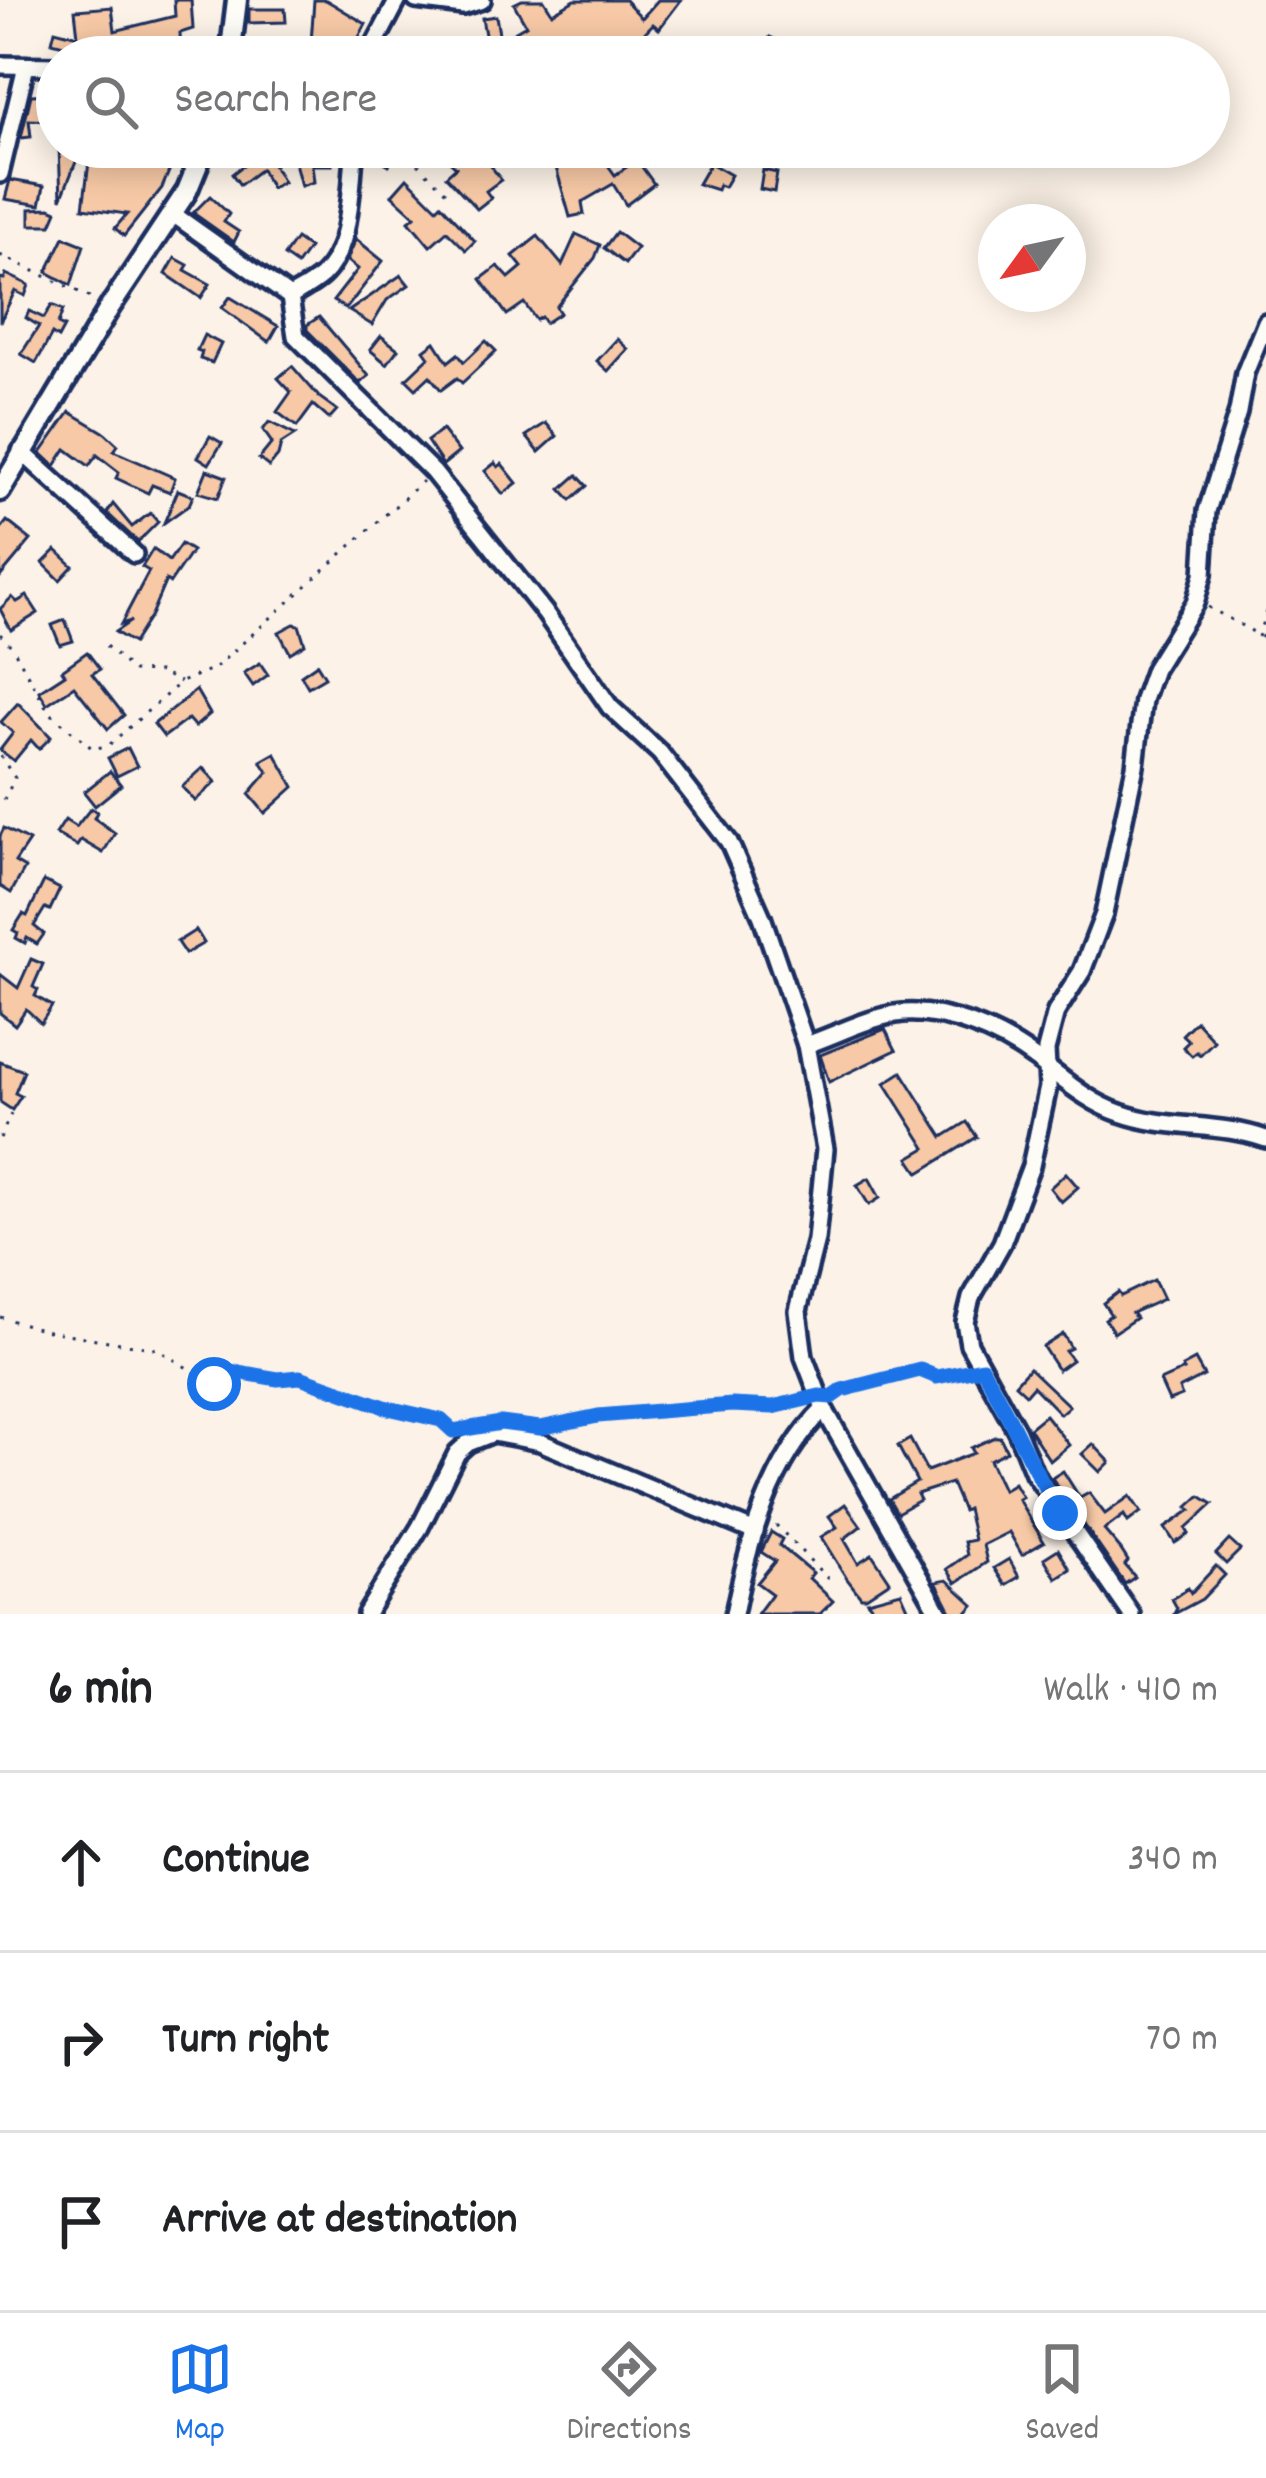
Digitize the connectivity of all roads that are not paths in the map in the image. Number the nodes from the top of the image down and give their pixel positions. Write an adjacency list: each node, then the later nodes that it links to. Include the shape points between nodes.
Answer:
1 (237, 0): 5 (street)
2 (398, 0): 6 (street)
3 (416, 0): 4 (street)
4 (482, 0)
5 (233, 36)
6 (379, 36)
7 (0, 65): 8 (street)
8 (26, 66): 9 (street); 12 (street)
9 (36, 66)
10 (195, 168): 13 (street)
11 (352, 168): 14 (street, via 335,259)
12 (0, 174)
13 (173, 214): 14 (street); 16 (street)
14 (290, 297): 19 (street, via 296,336 433,472 610,707 712,817 762,917)
15 (1266, 322): 20 (street, via 1207,511 1195,603 1147,687 1104,914 1056,1012)
16 (21, 451): 17 (street); 18 (street)
17 (0, 491)
18 (134, 554)
19 (806, 1045): 20 (street, via 917,1013 991,1032); 22 (street, via 825,1177 799,1323)
20 (1048, 1068): 21 (street, via 1116,1112); 27 (street, via 1031,1166 965,1322 1034,1474)
21 (1266, 1138)
22 (822, 1403): 23 (street); 26 (street)
23 (755, 1532): 24 (street, via 540,1442 493,1433 457,1453); 25 (street)
24 (366, 1614)
25 (734, 1614)
26 (940, 1614)
27 (1132, 1614)

